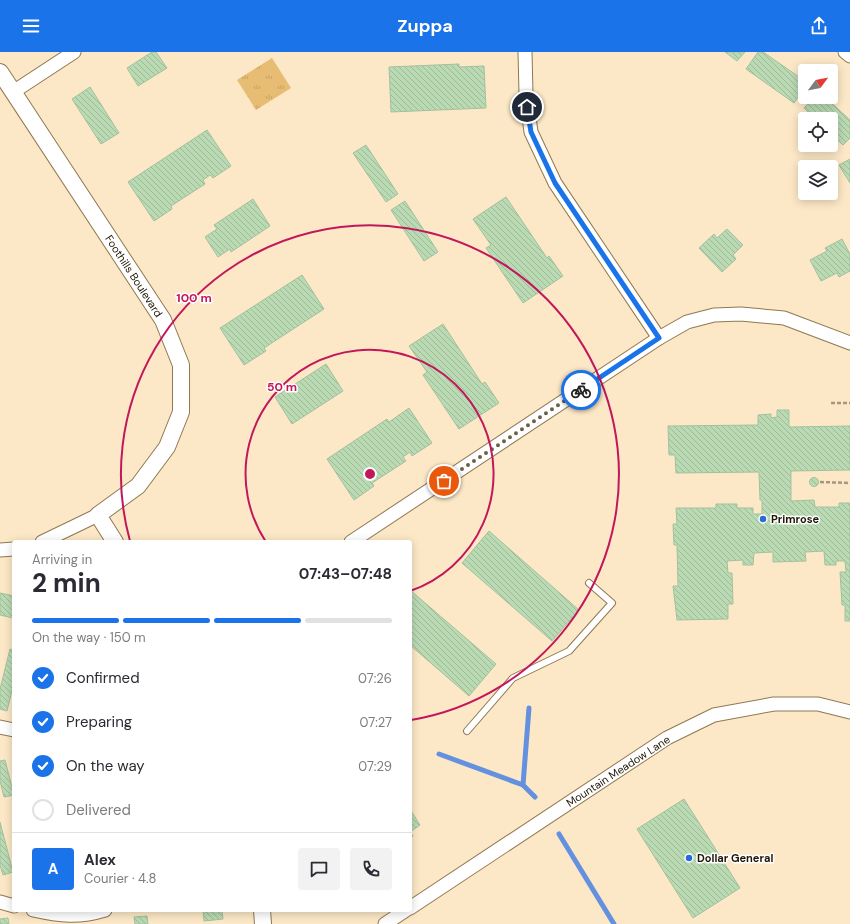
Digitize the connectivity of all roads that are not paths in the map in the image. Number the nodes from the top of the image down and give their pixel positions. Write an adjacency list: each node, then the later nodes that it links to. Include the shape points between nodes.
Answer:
1 (74, 52): 6 (street)
2 (525, 52): 7 (street, via 526,94 531,132 555,183)
3 (845, 52): 4 (street)
4 (850, 56)
5 (0, 72): 6 (street, Foothills Boulevard)
6 (13, 92): 9 (street, Foothills Boulevard, via 163,320 181,365 181,412 167,448 138,486)
7 (659, 338): 8 (street, via 688,322 714,315 741,314 784,318); 12 (street)
8 (850, 343)
9 (98, 515): 10 (street); 11 (street)
10 (46, 540)
11 (115, 540)
12 (354, 540)
13 (12, 549): 14 (street)
14 (0, 550)
15 (589, 583): 19 (lane, via 612,603 569,651 513,678)
16 (850, 712): 22 (street, Mountain Meadow Lane, via 818,704 774,704 714,715 667,738)
17 (0, 727): 18 (street)
18 (12, 730)
19 (467, 731)
20 (0, 902): 21 (street)
21 (12, 905)
22 (412, 907)
23 (42, 912): 24 (street, via 81,916)
24 (97, 912)
25 (262, 912): 27 (street)
26 (403, 912): 28 (street)
27 (263, 924)
28 (385, 924)

